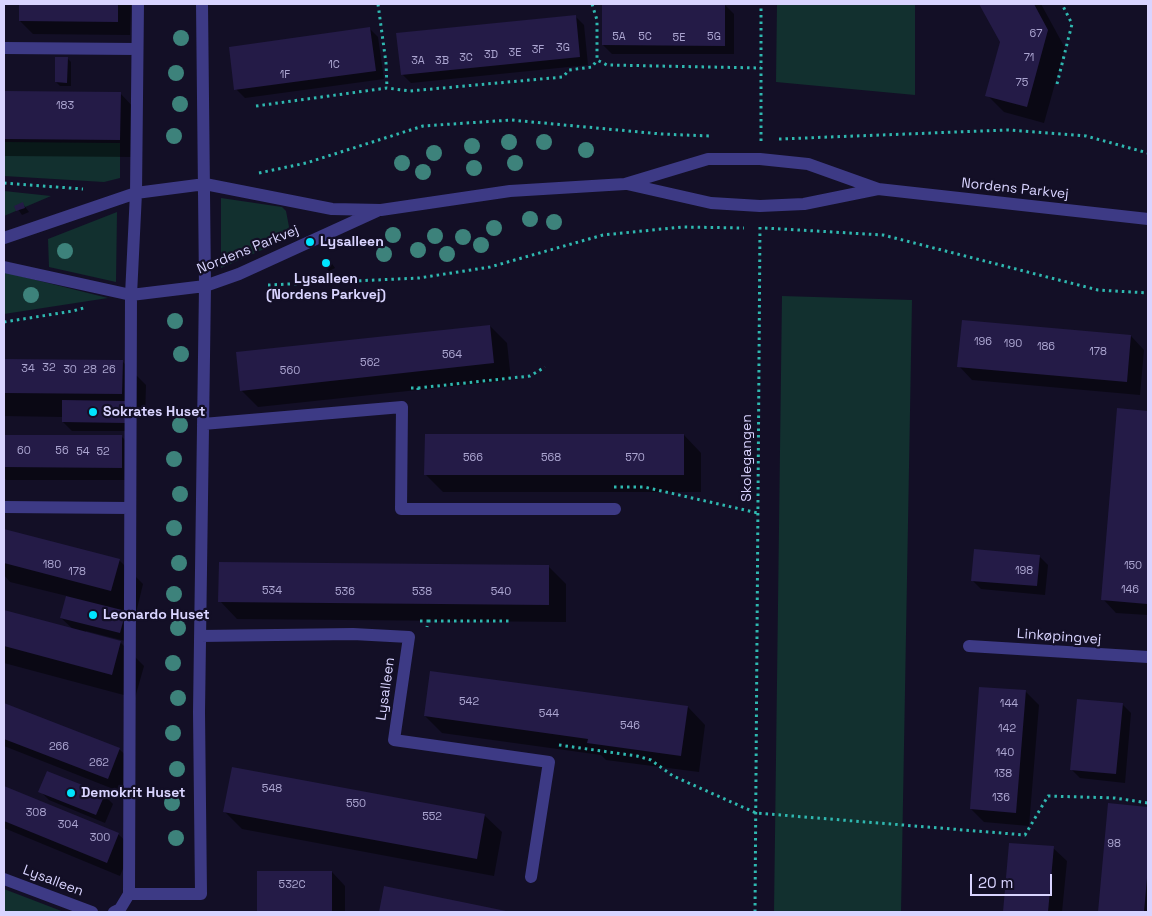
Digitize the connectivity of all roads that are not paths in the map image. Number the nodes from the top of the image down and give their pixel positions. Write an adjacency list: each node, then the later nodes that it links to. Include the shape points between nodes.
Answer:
1 (138, 4): 4 (street)
2 (202, 4): 5 (street)
3 (4, 48): 4 (street)
4 (137, 49): 8 (street)
5 (205, 184): 8 (street, Nordens Parkvej); 9 (street, Nordens Parkvej, via 332,209); 13 (street)
6 (624, 184): 7 (street, Nordens Parkvej, via 711,203 760,206 804,204); 7 (street, Nordens Parkvej, via 708,159 760,160 808,164); 9 (street, Nordens Parkvej, via 510,191)
7 (878, 189): 10 (street, Nordens Parkvej)
8 (136, 193): 11 (street, Nordens Parkvej); 14 (street)
9 (381, 210): 13 (street, Nordens Parkvej)
10 (1148, 219)
11 (4, 238)
12 (4, 267): 14 (street, Nordens Parkvej)
13 (205, 286): 14 (street, Nordens Parkvej); 15 (street)
14 (131, 295): 17 (street)
15 (203, 424): 18 (street, via 402,407 401,509); 19 (street)
16 (4, 507): 17 (street)
17 (130, 508): 24 (street)
18 (615, 509)
19 (200, 636): 22 (street, Lysalleen, via 344,634 409,637 394,740 549,762); 24 (street, via 201,894)
20 (969, 646): 21 (street, Linkøpingvej)
21 (1148, 657)
22 (531, 877)
23 (4, 879): 25 (street, Lysalleen)
24 (129, 894): 26 (street, via 120,909)
25 (92, 912)
26 (114, 912)

